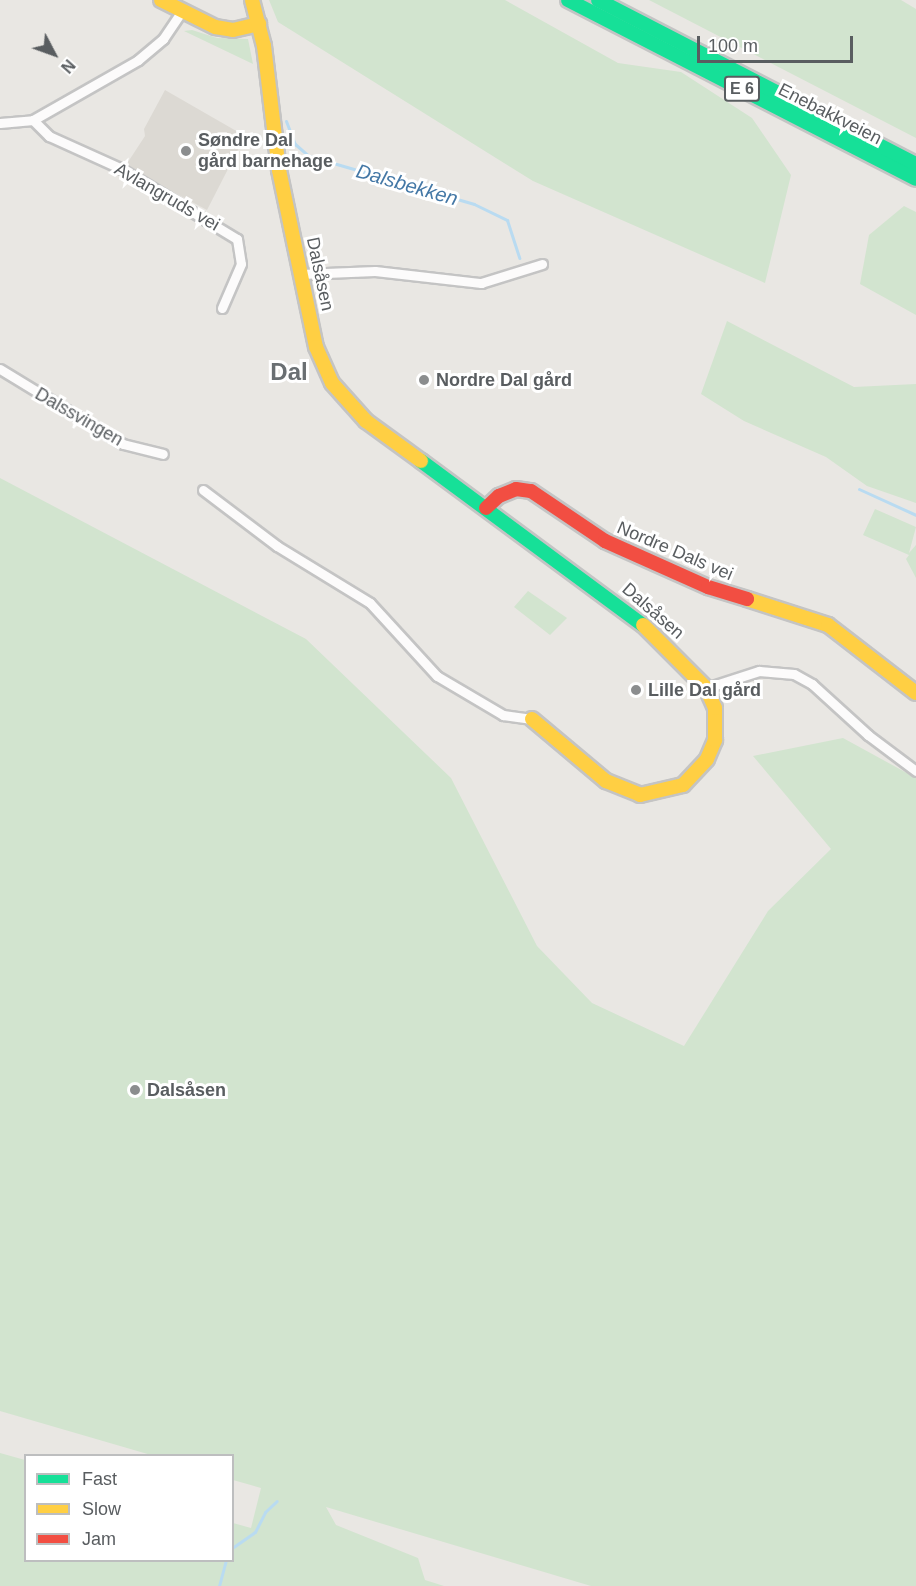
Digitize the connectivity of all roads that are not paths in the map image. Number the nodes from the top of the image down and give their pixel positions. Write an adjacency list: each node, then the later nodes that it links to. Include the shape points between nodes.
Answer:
1 (161, 0): 5 (main road)
2 (252, 0): 6 (main road, Dalsåsen)
3 (568, 0): 10 (main road, Enebakkveien / E 6)
4 (598, 0): 9 (main road, Enebakkveien / E 6)
5 (181, 12): 6 (main road, via 228,30); 7 (street, via 153,50)
6 (260, 24): 12 (main road, Dalsåsen, via 271,125)
7 (33, 120): 8 (street); 13 (street, Avlangruds vei, via 49,136 129,172 237,239 241,264)
8 (0, 123)
9 (916, 164)
10 (916, 179)
11 (542, 264): 12 (street, via 481,283 375,271)
12 (302, 274): 17 (main road, Dalsåsen, via 316,347 326,372 346,402)
13 (222, 308)
14 (0, 369): 15 (street, Dalssvingen, via 123,444)
15 (163, 454)
16 (203, 490): 20 (street, Dalsåsen, via 277,546 375,608 437,676 503,715)
17 (486, 508): 18 (main road, Dalsåsen, via 651,631); 19 (main road, Nordre Dals vei, via 499,496 516,489 531,491 605,541 708,587 828,626)
18 (706, 688): 20 (main road, Dalsåsen, via 716,718 715,740 707,759 683,785 652,795 614,786); 21 (street, via 759,671 794,674 812,684 867,735)
19 (916, 693)
20 (532, 720)
21 (916, 771)

